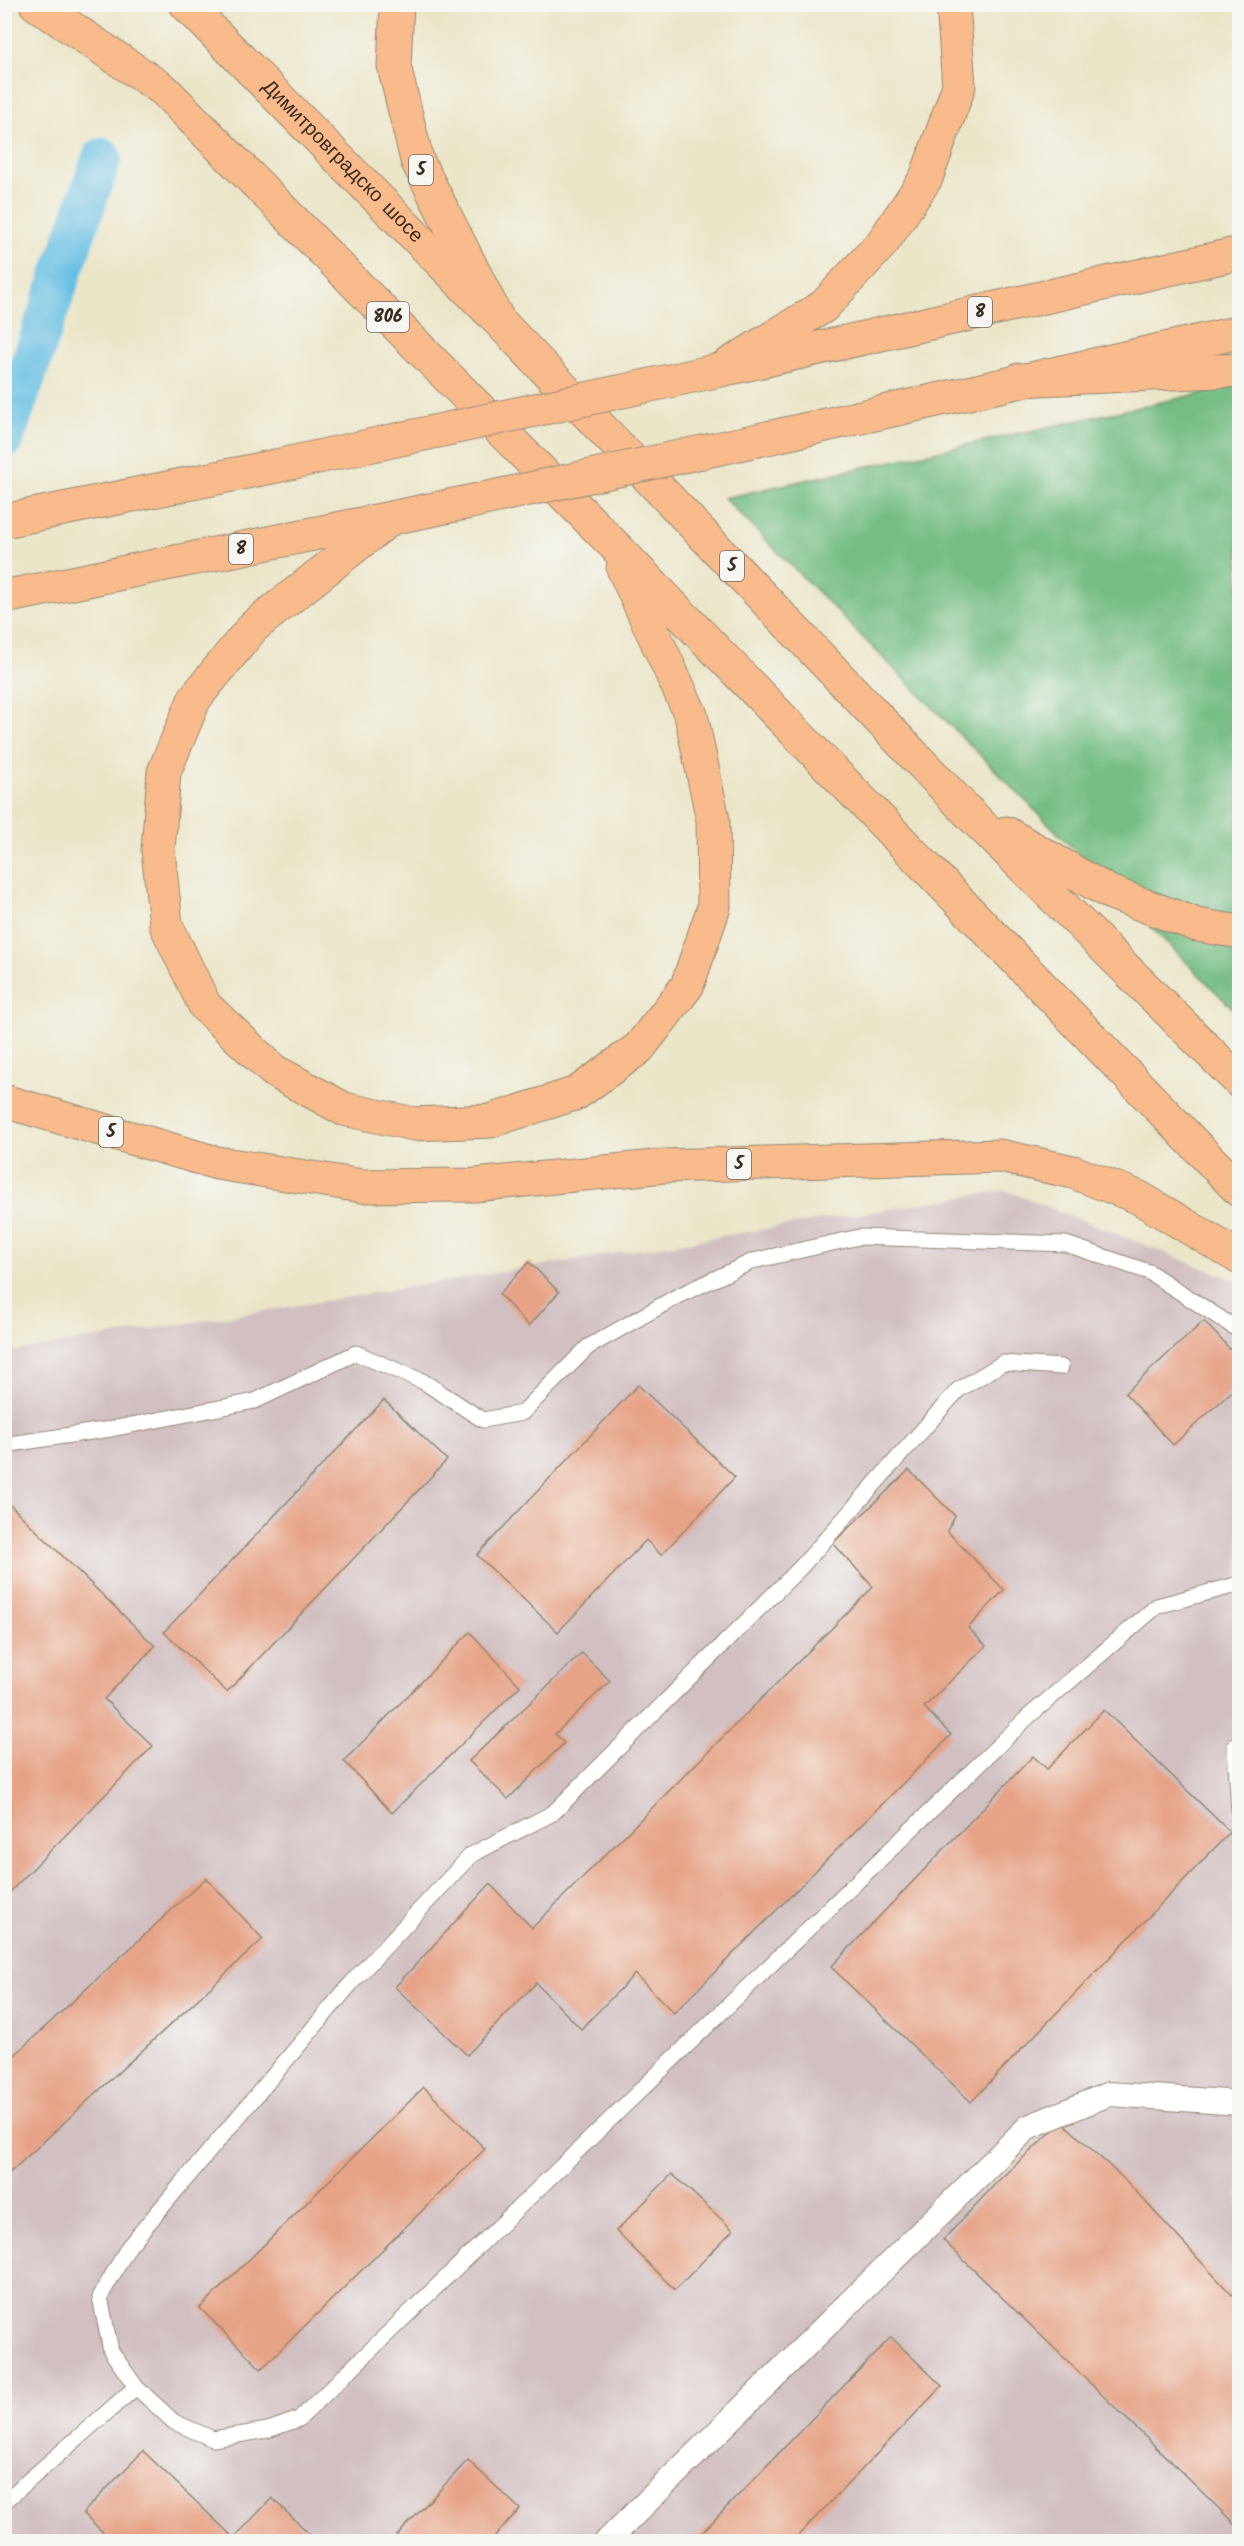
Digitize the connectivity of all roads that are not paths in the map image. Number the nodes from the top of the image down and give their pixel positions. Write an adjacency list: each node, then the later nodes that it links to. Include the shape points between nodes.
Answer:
1 (36, 4): 6 (main road)
2 (80, 4): 6 (main road, 806)
3 (186, 4): 8 (main road, Димитровградско шосе)
4 (397, 4): 8 (main road, 5, via 394,66 417,160)
5 (953, 4): 10 (main road, via 959,86 926,178 882,242 824,306)
6 (164, 90): 15 (main road, 806)
7 (1239, 253): 10 (main road, 8)
8 (498, 320): 17 (main road, 5)
9 (1239, 332): 12 (main road, 8)
10 (720, 370): 14 (main road, bridge)
11 (1239, 370): 12 (main road)
12 (1019, 380): 13 (main road, 8, bridge)
13 (391, 518): 15 (main road, via 253,627 195,698 164,772 158,850 166,925 205,1006 274,1071 344,1109 414,1124 490,1121 577,1093 639,1048 687,986 695,963 714,907 710,808 692,716); 16 (main road, 8)
14 (4, 520)
15 (612, 544): 21 (main road)
16 (6, 597)
17 (967, 811): 18 (main road, via 1109,892 1197,925); 19 (main road, 5)
18 (1239, 932)
19 (1239, 1082)
20 (4, 1101): 22 (main road, 5, via 217,1163 362,1186 475,1185 664,1166 1000,1156 1073,1172 1138,1197)
21 (1239, 1191)
22 (1239, 1258)
23 (1239, 1331): 25 (lane, via 1149,1272 1066,1244 859,1237 753,1261 678,1296 588,1347 522,1413 483,1420 424,1382 356,1353 255,1401)
24 (1061, 1367): 30 (lane, via 1003,1363 958,1390 801,1567 553,1813 471,1855 354,1980 129,2246 100,2297 111,2351)
25 (4, 1445)
26 (1239, 1584): 30 (lane, via 1156,1606 1028,1717 299,2419 268,2430 213,2439 174,2422)
27 (1239, 1741): 28 (lane, via 1235,1746)
28 (1239, 1812)
29 (1239, 2103): 32 (street, via 1109,2094 1028,2127)
30 (136, 2387): 31 (lane)
31 (4, 2502)
32 (606, 2541)

